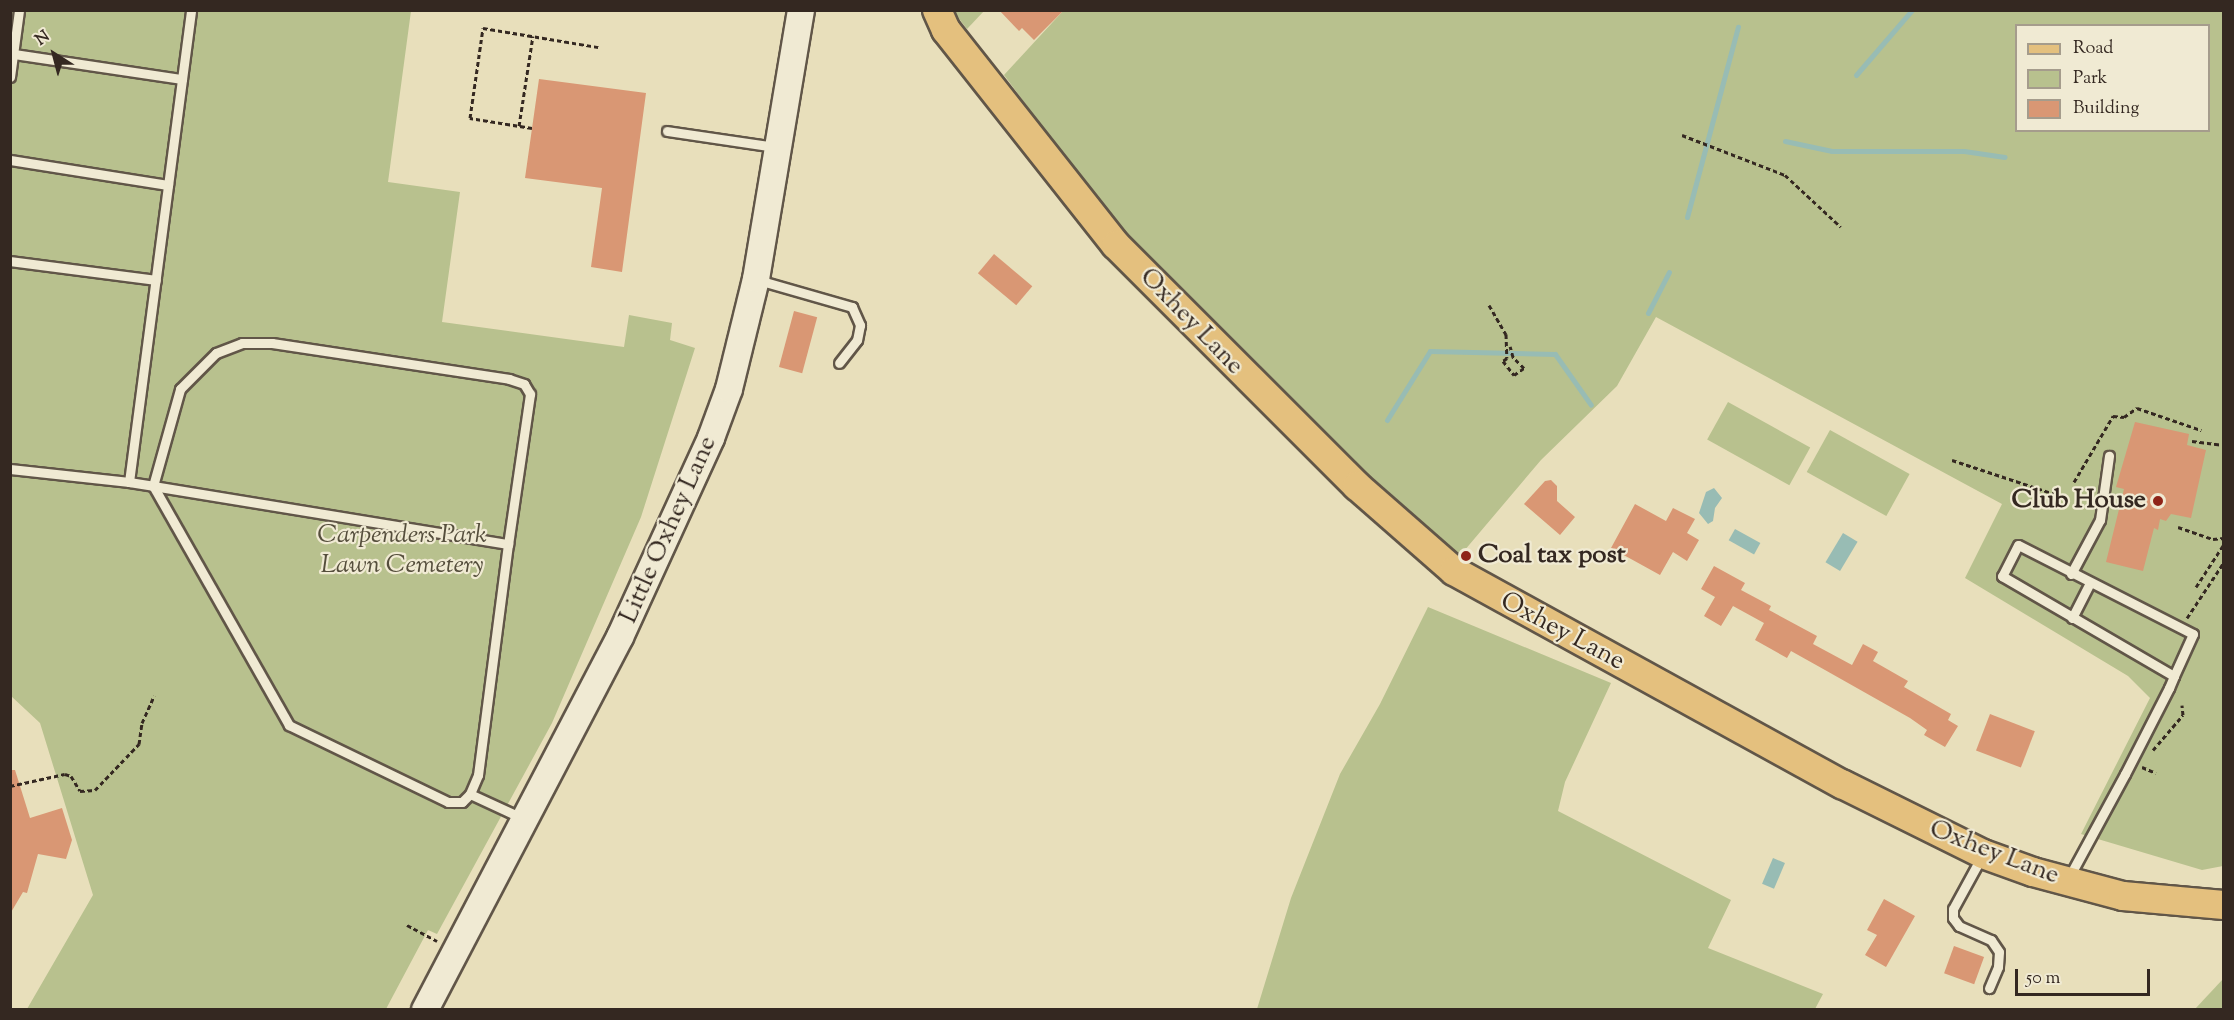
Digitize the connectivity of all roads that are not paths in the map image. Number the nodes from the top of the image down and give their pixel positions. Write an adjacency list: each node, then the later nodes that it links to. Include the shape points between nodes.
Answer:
1 (19, 10): 6 (lane)
2 (191, 10): 8 (lane)
3 (801, 10): 10 (main road, Little Oxhey Lane)
4 (914, 10): 5 (main road, Oxhey Lane)
5 (941, 20): 28 (main road, Oxhey Lane, via 1116,245 1235,367 1437,558 1541,620 1852,789)
6 (14, 54): 7 (lane); 8 (lane)
7 (10, 77)
8 (182, 79): 12 (lane)
9 (667, 131): 10 (lane)
10 (779, 148): 14 (main road, Little Oxhey Lane)
11 (10, 160): 12 (lane)
12 (168, 185): 15 (lane)
13 (10, 261): 15 (lane)
14 (756, 279): 16 (lane, via 852,307 860,325 857,340); 27 (main road, Little Oxhey Lane, via 729,389 681,510)
15 (156, 280): 19 (lane)
16 (838, 363)
17 (2109, 456): 22 (lane, via 2100,520)
18 (10, 469): 19 (lane)
19 (129, 482): 20 (lane)
20 (153, 486): 21 (lane); 21 (lane, via 180,389 216,353 242,343 272,343 509,379 525,384 530,394); 26 (lane, via 289,725 448,802 462,802)
21 (508, 544): 26 (lane, via 478,775)
22 (2071, 574): 23 (lane); 24 (lane, via 2019,545 2002,576)
23 (2090, 583): 24 (lane); 25 (lane, via 2193,634)
24 (2072, 618): 25 (lane)
25 (2174, 676): 29 (lane)
26 (470, 794): 27 (lane)
27 (527, 820): 32 (main road, Little Oxhey Lane)
28 (1983, 854): 29 (main road, Oxhey Lane); 31 (lane, via 1953,909 1953,918 1959,926 1990,940 1999,952 1998,967)
29 (2067, 881): 30 (main road, Oxhey Lane, via 2123,896)
30 (2223, 905)
31 (1989, 988)
32 (425, 1010)

